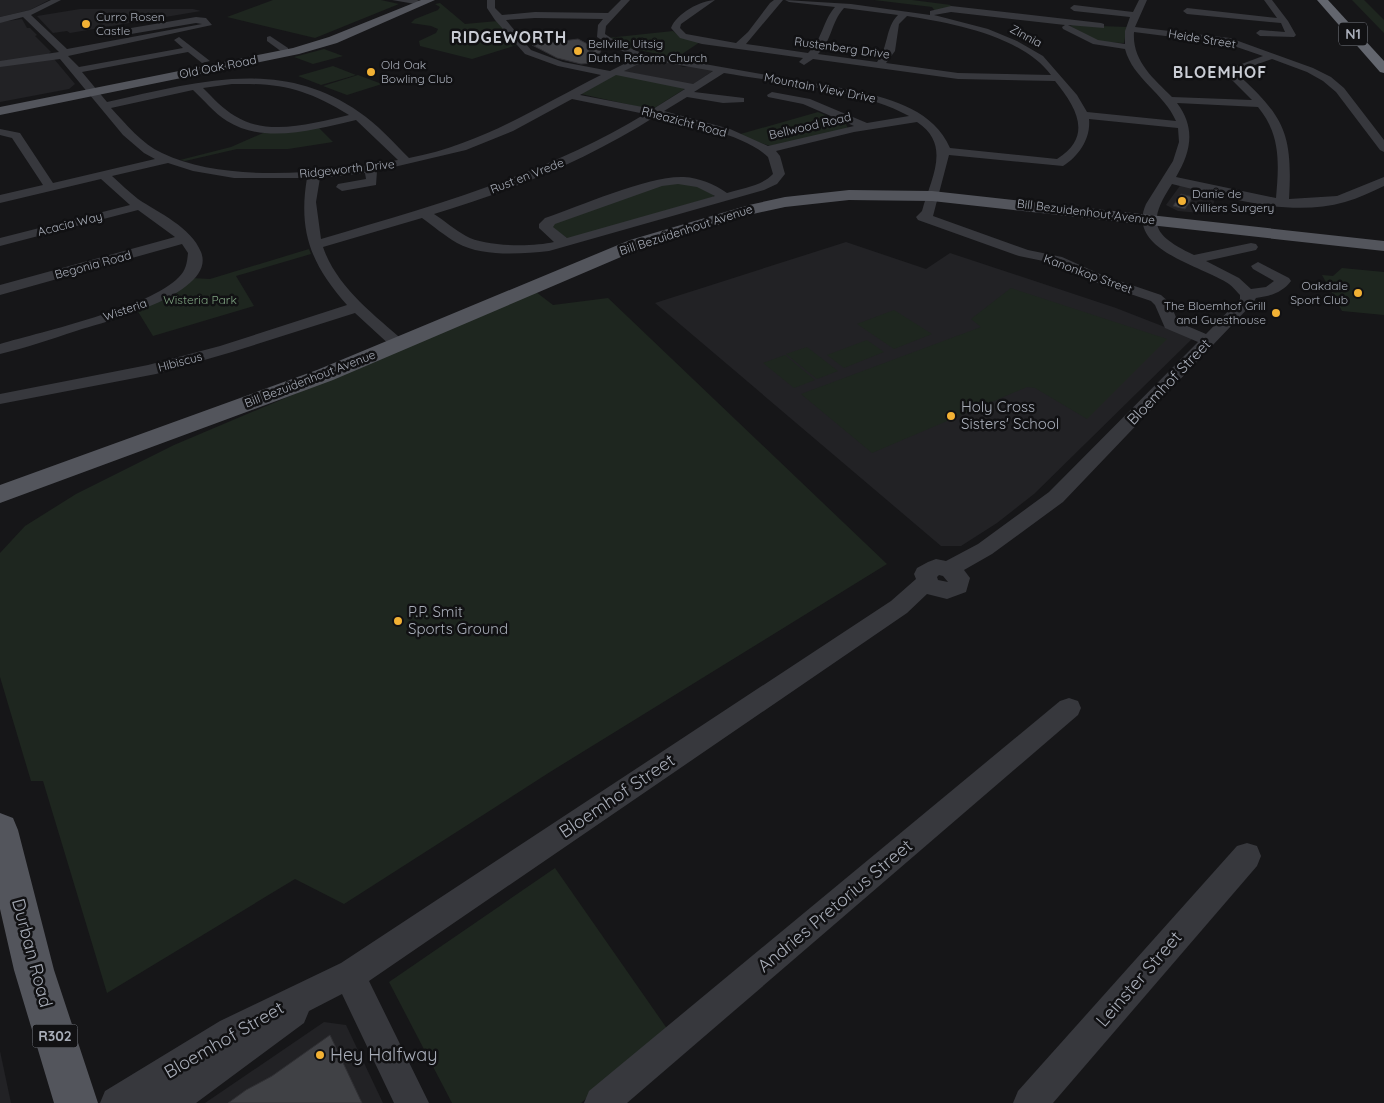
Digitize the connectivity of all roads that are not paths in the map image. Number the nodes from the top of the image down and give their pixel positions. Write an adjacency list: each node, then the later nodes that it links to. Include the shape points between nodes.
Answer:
1 (57, 0): 20 (street)
2 (396, 0): 14 (street)
3 (490, 0): 24 (street)
4 (626, 0): 22 (street)
5 (711, 0): 37 (street, Rustenberg Drive, via 676,23 676,30 696,40)
6 (780, 0): 37 (street, via 768,8 753,34)
7 (789, 0): 15 (street, Zinnia)
8 (959, 0): 17 (street)
9 (1080, 0): 18 (street)
10 (1143, 0): 21 (street)
11 (1189, 0): 28 (street)
12 (1268, 0): 26 (street)
13 (1322, 0): 52 (highway, N1)
14 (419, 1): 40 (main road, Old Oak Road); 59 (main road, Old Oak Road, via 333,40 302,49)
15 (841, 6): 19 (street, Zinnia); 45 (street, via 831,17 822,45)
16 (1066, 7): 18 (street)
17 (951, 8): 23 (street); 27 (street)
18 (1075, 8): 21 (street)
19 (904, 14): 23 (street, Zinnia); 50 (street, via 895,23 890,51)
20 (26, 15): 25 (street); 41 (street, Ridgeworth Drive)
21 (1136, 15): 30 (street)
22 (608, 16): 24 (street, via 556,11); 43 (street, Mountain View Drive, via 600,28 602,37 613,45)
23 (926, 16): 35 (street, Zinnia)
24 (498, 18): 55 (street, via 531,53 561,64)
25 (0, 20)
26 (1284, 21): 28 (street); 33 (street, via 1290,35)
27 (1069, 22): 29 (street); 38 (street, via 1067,29 1094,41)
28 (1185, 23): 30 (street, Heide Street); 46 (street, Heide Street)
29 (1101, 26)
30 (1130, 29): 38 (street)
31 (131, 31): 32 (street, via 198,20 208,24)
32 (172, 33): 39 (street); 41 (street)
33 (1260, 33)
34 (270, 39): 40 (street)
35 (1010, 41): 36 (street); 42 (street, Zinnia)
36 (992, 45)
37 (738, 46): 45 (street, Rustenberg Drive)
38 (1129, 46): 64 (street, via 1139,68)
39 (190, 49): 47 (street); 53 (street)
40 (285, 50): 59 (main road, Old Oak Road)
41 (62, 53): 49 (street); 53 (street, Ridgeworth Drive)
42 (1035, 54): 44 (street); 56 (street, Zinnia)
43 (644, 55): 51 (street, Mountain View Drive); 55 (street, Ridgeworth Drive)
44 (1016, 55)
45 (811, 56): 50 (street, Rustenberg Drive); 57 (street)
46 (1273, 56): 48 (street, Heide Street); 65 (street, via 1228,71)
47 (205, 61)
48 (1294, 63): 54 (street, Heide Street); 54 (street, via 1312,62 1326,67)
49 (0, 64)
50 (880, 65): 56 (street, Rustenberg Drive, via 958,76)
51 (723, 69): 57 (street, Mountain View Drive); 60 (street, Rust en Vrede)
52 (1384, 69)
53 (77, 70): 59 (street, Ridgeworth Drive)
54 (1310, 70): 76 (street, Heide Street, via 1340,90)
55 (613, 73): 60 (street); 62 (street, Ridgeworth Drive)
56 (1058, 78): 70 (street, Zinnia)
57 (782, 79): 72 (street, Mountain View Drive, via 874,98)
58 (196, 87): 67 (street); 71 (street, via 238,79 275,80 320,94); 71 (street, via 232,119 250,126 297,128)
59 (92, 90): 66 (main road, Old Oak Road); 67 (street, Ridgeworth Drive); 68 (main road, Old Oak Road)
60 (688, 90): 63 (street, via 723,100); 69 (street, Rust en Vrede)
61 (772, 95): 74 (street, via 806,102)
62 (570, 96): 69 (street, Rheazicht Road); 80 (street, Ridgeworth Drive, via 490,137)
63 (740, 100)
64 (1170, 100): 65 (street); 73 (street, via 1177,108)
65 (1260, 104): 91 (street, via 1276,126 1284,150)
66 (0, 106)
67 (105, 106): 79 (street, Ridgeworth Drive, via 138,142)
68 (0, 111)
69 (651, 112): 77 (street, Rheazicht Road, via 715,129); 93 (street, Rust en Vrede, via 601,143 549,169)
70 (1084, 115): 73 (street); 78 (street, via 1082,136 1059,163)
71 (358, 116): 80 (street)
72 (919, 118): 74 (street, Bellwood Road); 78 (street, Mountain View Drive, via 938,134)
73 (1183, 125): 84 (street, via 1184,148)
74 (866, 127): 77 (street, Bellwood Road)
75 (0, 132): 86 (street, via 16,136)
76 (1384, 148)
77 (766, 150): 89 (street, via 774,156 779,169 776,179 765,186)
78 (945, 151): 88 (street)
79 (167, 160): 82 (street, Ridgeworth Drive, via 233,173); 83 (street)
80 (407, 162): 81 (street, Ridgeworth Drive)
81 (370, 168): 82 (street, Ridgeworth Drive); 87 (street, via 372,182)
82 (314, 174): 99 (street, via 308,196)
83 (103, 175): 86 (street); 92 (street, Wisteria)
84 (1167, 179): 91 (street); 94 (street)
85 (1384, 181): 91 (street, via 1334,201)
86 (50, 187): 90 (street)
87 (342, 188)
88 (933, 193): 94 (main road, Bill Bezuidenhout Avenue); 107 (main road, Bill Bezuidenhout Avenue, via 873,187 822,189 739,204 612,243); 108 (street, Kanonkop Street, via 928,213 923,217 1068,266 1074,274 1097,278 1156,298 1162,303 1171,325)
89 (725, 197): 98 (street); 98 (street, via 695,181 659,183 546,224 546,228)
90 (0, 199)
91 (1282, 203)
92 (140, 206): 96 (street, Wisteria, via 165,221); 97 (street, Acacia Way)
93 (423, 212): 98 (street, via 462,240 479,246 529,249); 99 (street, Rust en Vrede)
94 (1149, 216): 95 (main road, Bill Bezuidenhout Avenue); 100 (main road, Bill Bezuidenhout Avenue); 102 (street, via 1154,235 1160,242)
95 (1384, 238)
96 (185, 239): 104 (street, Begonia Road); 109 (street, Wisteria, via 195,253 196,263 184,280 166,294 130,310)
97 (0, 242)
98 (564, 243)
99 (314, 244): 106 (street, via 332,276)
100 (1384, 246)
101 (1250, 247): 102 (street)
102 (1192, 260): 105 (street, via 1239,284)
103 (1258, 266): 105 (street, via 1284,281 1270,291)
104 (0, 290)
105 (1248, 294): 108 (street, Bloemhof Street, via 1246,303)
106 (356, 307): 107 (street); 110 (street, Hibiscus, via 150,370)
107 (394, 340): 111 (main road, Bill Bezuidenhout Avenue); 112 (main road, Bill Bezuidenhout Avenue, via 280,392)
108 (1209, 340): 116 (street, Bloemhof Street, via 1056,497 954,573 959,584 956,588 948,591 932,586)
109 (0, 349)
110 (0, 399)
111 (0, 478)
112 (0, 494)
113 (1069, 708): 121 (street, Andries Pretorius Street)
114 (0, 830): 117 (main road, Durban Road / R302, via 34,970)
115 (1247, 856): 122 (street, Leinster Street)
116 (341, 979): 118 (street, Bloemhof Street, via 232,1033); 119 (street, Bloemhof Street); 120 (street)
117 (76, 1103)
118 (117, 1103)
119 (166, 1103)
120 (412, 1103)
121 (601, 1103)
122 (1030, 1103)

